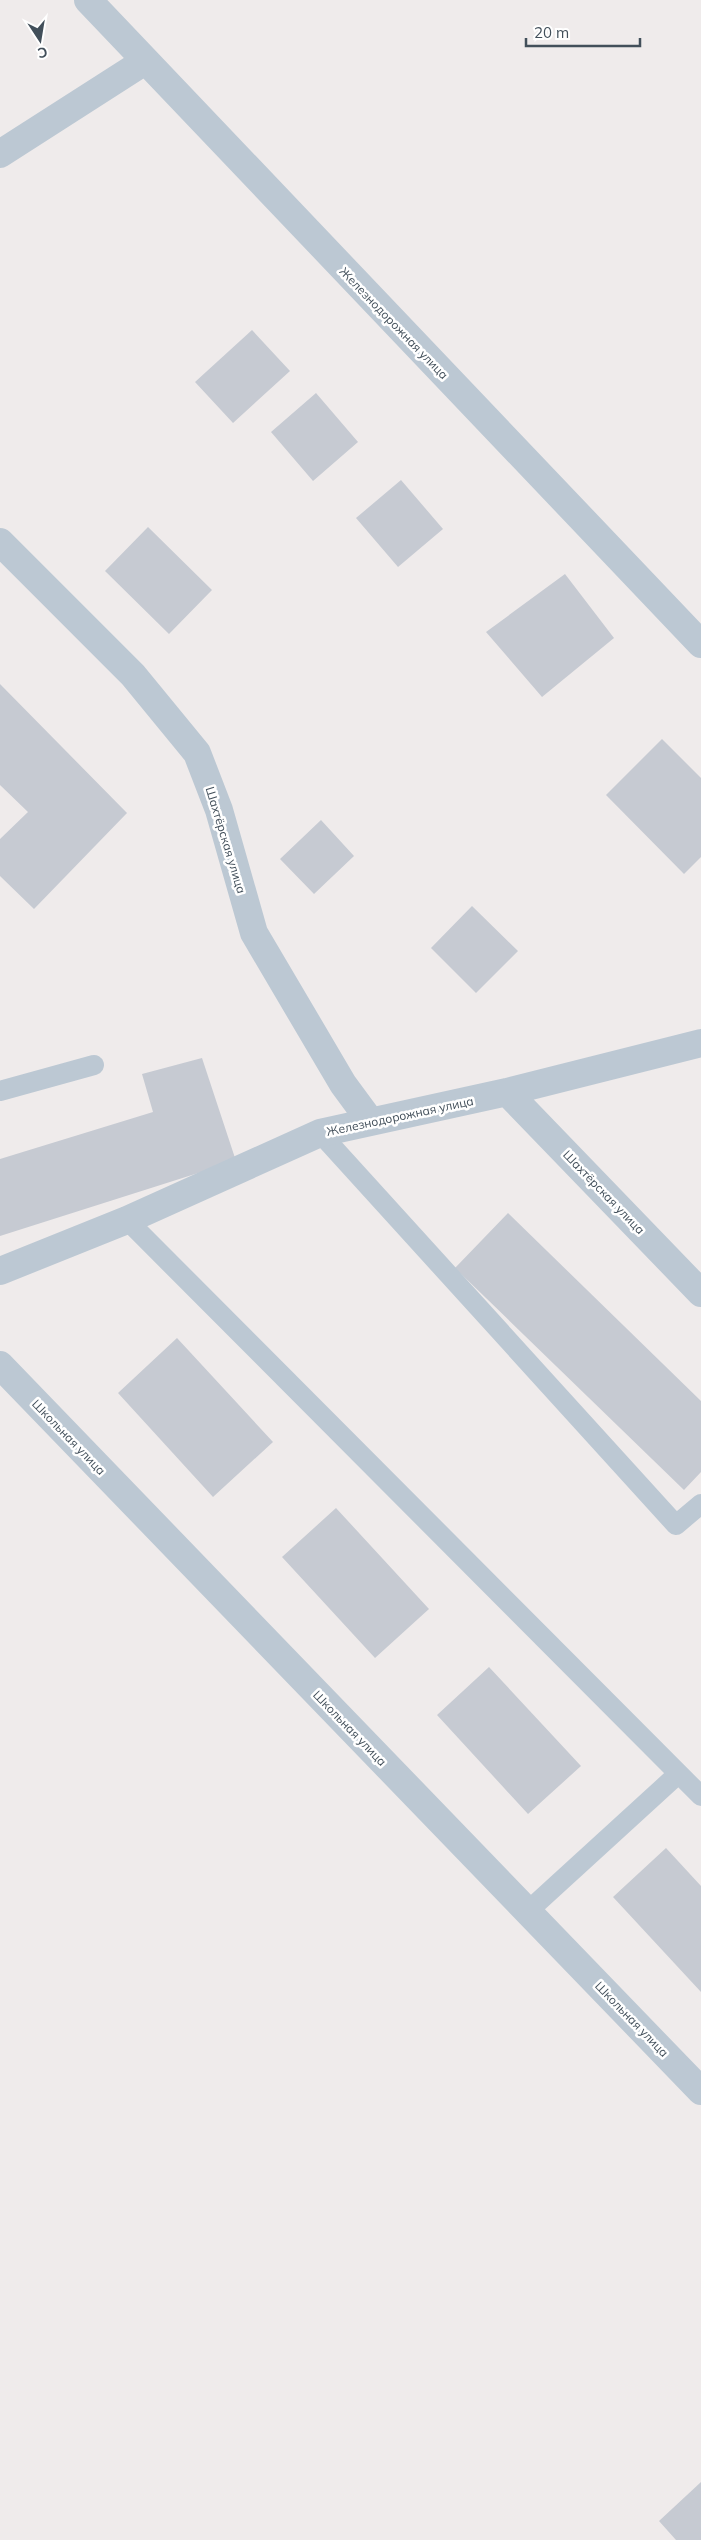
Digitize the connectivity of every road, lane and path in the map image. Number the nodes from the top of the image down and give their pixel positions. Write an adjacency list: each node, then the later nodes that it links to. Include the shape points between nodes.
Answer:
1 (88, 0): 2 (street, Железнодорожная улица)
2 (145, 61): 3 (street); 5 (street, Железнодорожная улица)
3 (0, 154)
4 (0, 542): 10 (street, Шахтёрская улица, via 133,675 197,753 219,810 254,933 343,1084)
5 (701, 644)
6 (701, 1043): 9 (street, Железнодорожная улица)
7 (94, 1065): 8 (lane)
8 (0, 1091)
9 (507, 1092): 10 (street, Железнодорожная улица); 14 (street, Шахтёрская улица)
10 (371, 1122): 11 (street, Железнодорожная улица)
11 (320, 1133): 12 (street, Железнодорожная улица); 16 (lane, via 676,1525)
12 (127, 1220): 13 (street, Железнодорожная улица); 17 (lane)
13 (0, 1272)
14 (701, 1293)
15 (0, 1365): 19 (street, Школьная улица)
16 (701, 1504)
17 (678, 1774): 18 (lane); 19 (lane)
18 (701, 1796)
19 (527, 1912): 20 (street, Школьная улица)
20 (701, 2091)

